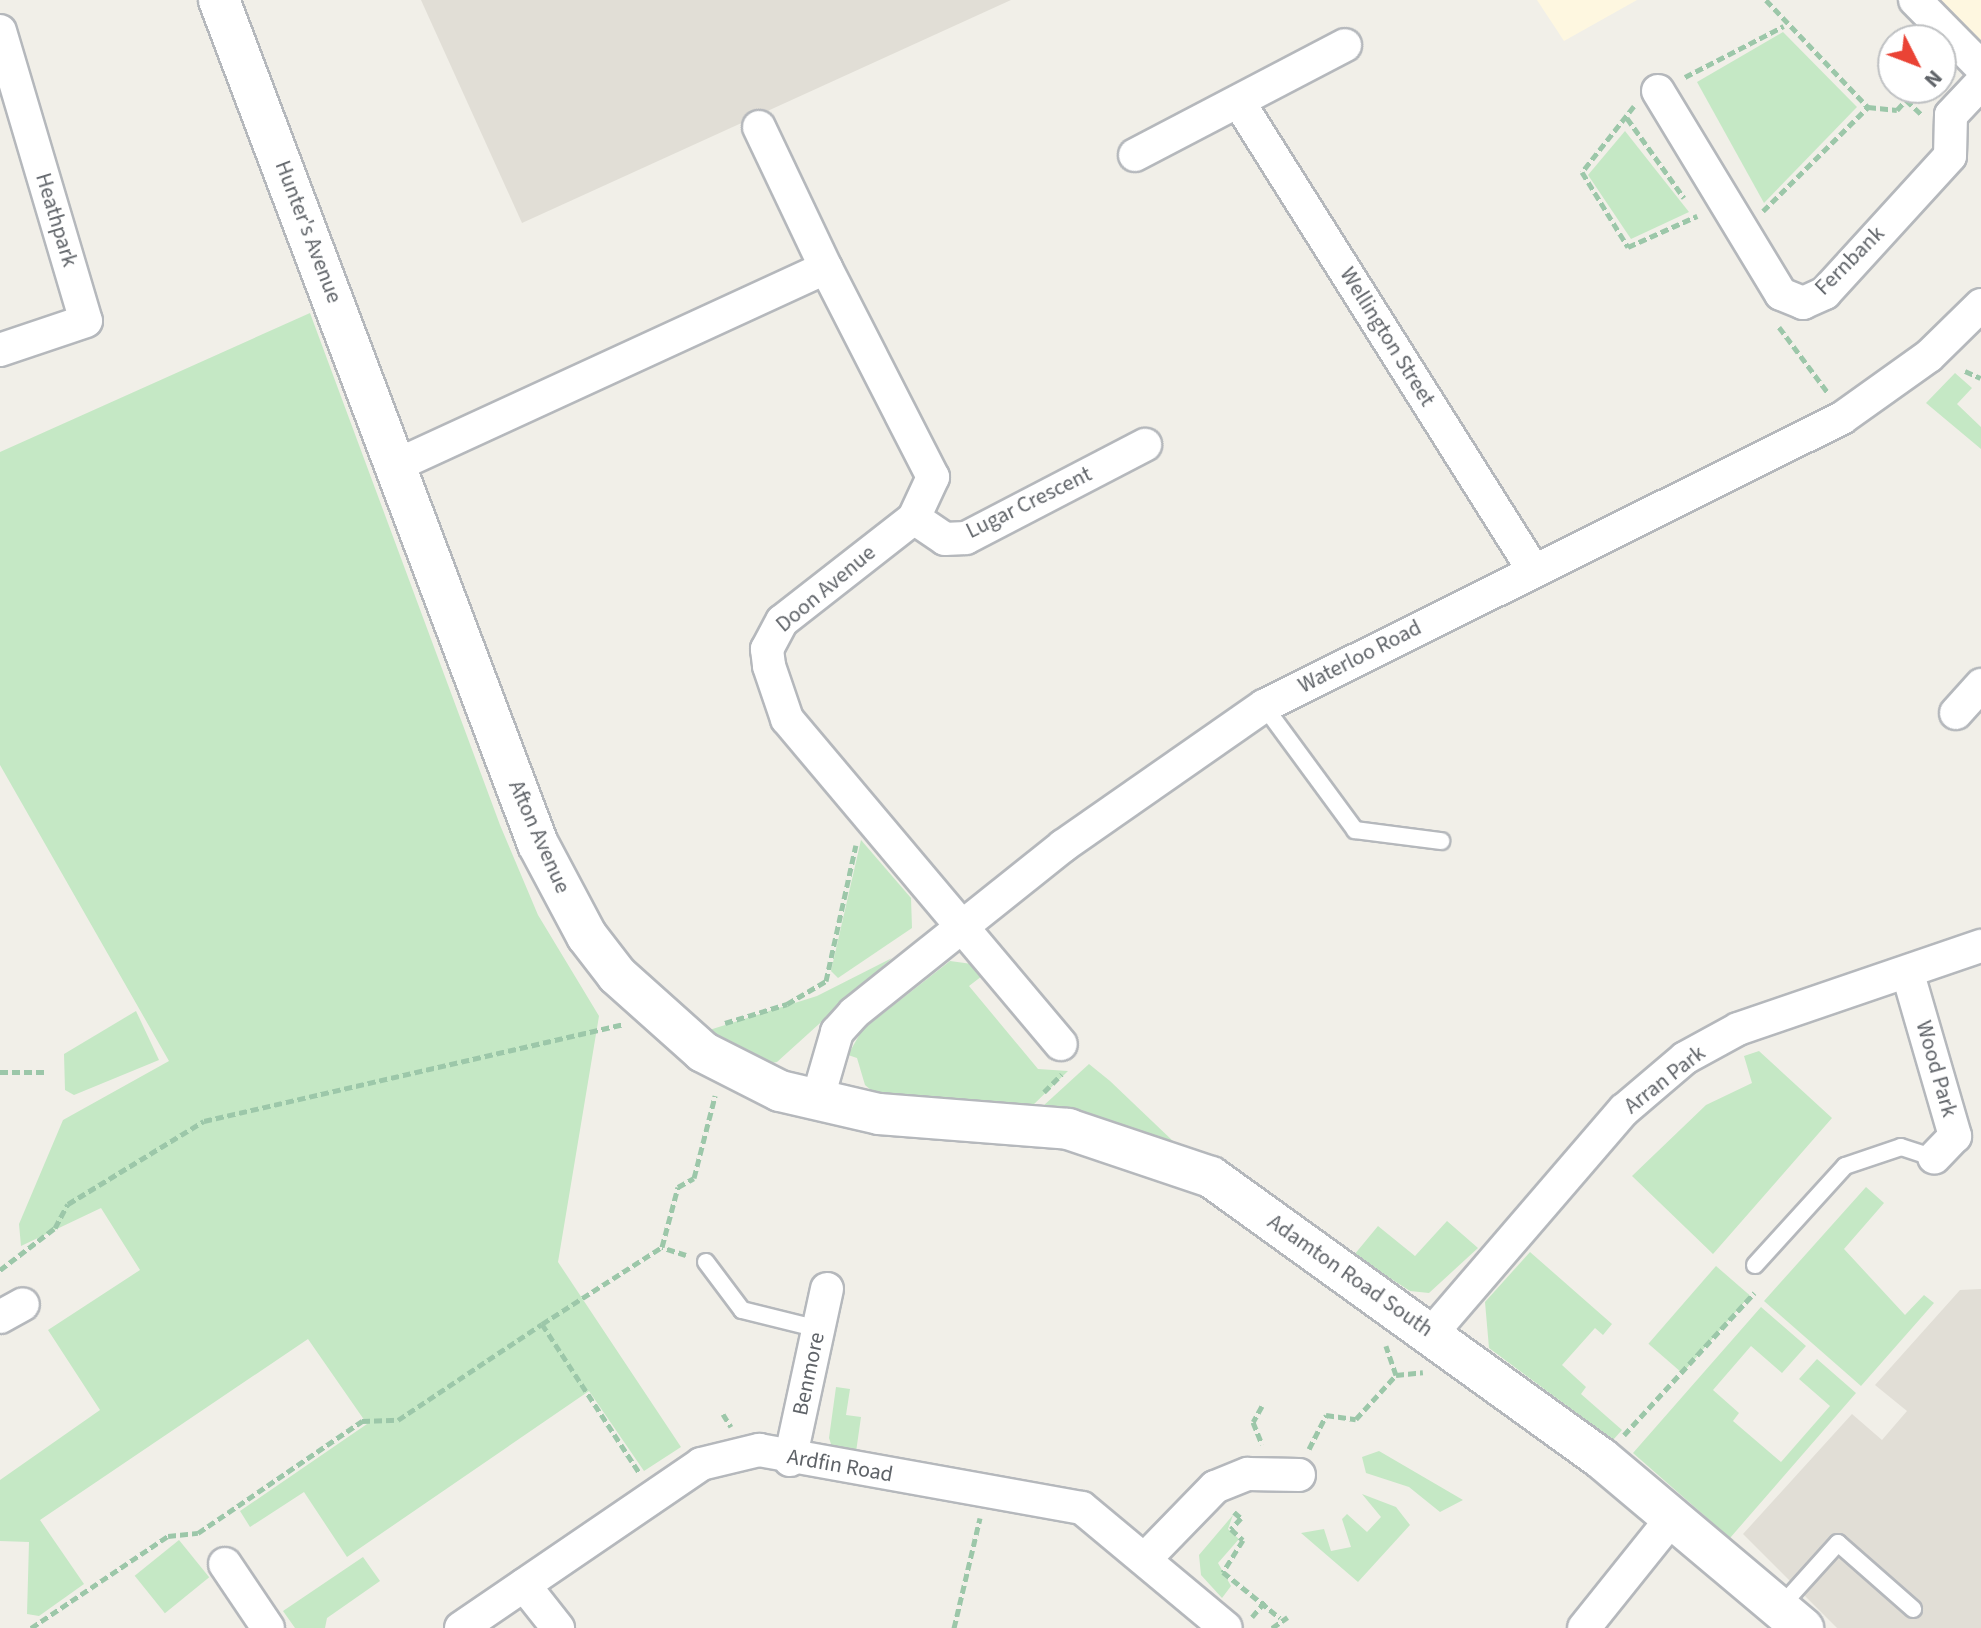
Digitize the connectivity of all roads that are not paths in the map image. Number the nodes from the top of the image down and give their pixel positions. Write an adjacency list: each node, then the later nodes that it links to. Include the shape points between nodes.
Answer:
1 (219, 0): 15 (street, Hunter's Avenue)
2 (1915, 0): 5 (street)
3 (0, 31): 13 (street, Heathpark, via 86,321)
4 (1345, 45): 8 (street)
5 (1981, 67)
6 (1981, 83): 7 (street, Fernbank, via 1951,115 1950,156 1825,293 1803,303 1781,294)
7 (1658, 91)
8 (1240, 104): 10 (street); 17 (street, Wellington Street)
9 (759, 127): 11 (street, Doon Avenue)
10 (1135, 155)
11 (826, 268): 15 (street); 16 (street, Doon Avenue, via 933,477)
12 (1981, 305): 17 (street, Waterloo Road, via 1907,375 1842,418)
13 (0, 350)
14 (1145, 445): 16 (street, Lugar Crescent, via 966,538 945,539)
15 (397, 465): 26 (street, Afton Avenue, via 538,844 587,936 659,1016 723,1063)
16 (914, 518): 22 (street, Doon Avenue, via 782,621 767,649 787,719)
17 (1534, 571): 19 (street, Waterloo Road)
18 (1981, 685): 20 (street)
19 (1264, 706): 21 (lane, via 1355,830); 22 (street, Waterloo Road)
20 (1956, 713)
21 (1441, 841)
22 (957, 928): 25 (street, Doon Avenue); 26 (street, Waterloo Road, via 837,1032)
23 (1981, 946): 24 (street, Arran Park)
24 (1908, 974): 27 (street, Wood Park, via 1955,1136); 32 (street, Arran Park, via 1738,1029 1685,1058 1624,1110)
25 (1061, 1044)
26 (817, 1101): 32 (street, Adamton Road South, via 879,1114 1014,1123 1117,1140 1211,1177)
27 (1934, 1158): 29 (lane, via 1901,1147 1845,1166)
28 (706, 1262): 31 (lane, via 742,1310)
29 (1755, 1265)
30 (827, 1289): 31 (street, Benmore)
31 (819, 1329): 33 (street, Benmore)
32 (1431, 1334): 35 (street, Adamton Road South, via 1602,1459)
33 (790, 1460): 36 (street, Ardfin Road, via 1082,1508); 38 (street, Ardfin Road, via 759,1450 701,1464)
34 (1299, 1475): 36 (street, via 1248,1474 1215,1487)
35 (1672, 1518): 40 (street, Adamton Road South); 45 (street)
36 (1146, 1558): 41 (street, Ardfin Road)
37 (225, 1564): 42 (street)
38 (524, 1585): 43 (street, Ardfin Road); 44 (street)
39 (1913, 1609): 40 (lane, via 1838,1543)
40 (1792, 1617)
41 (1236, 1626)
42 (268, 1628)
43 (461, 1628)
44 (558, 1628)
45 (1584, 1628)

